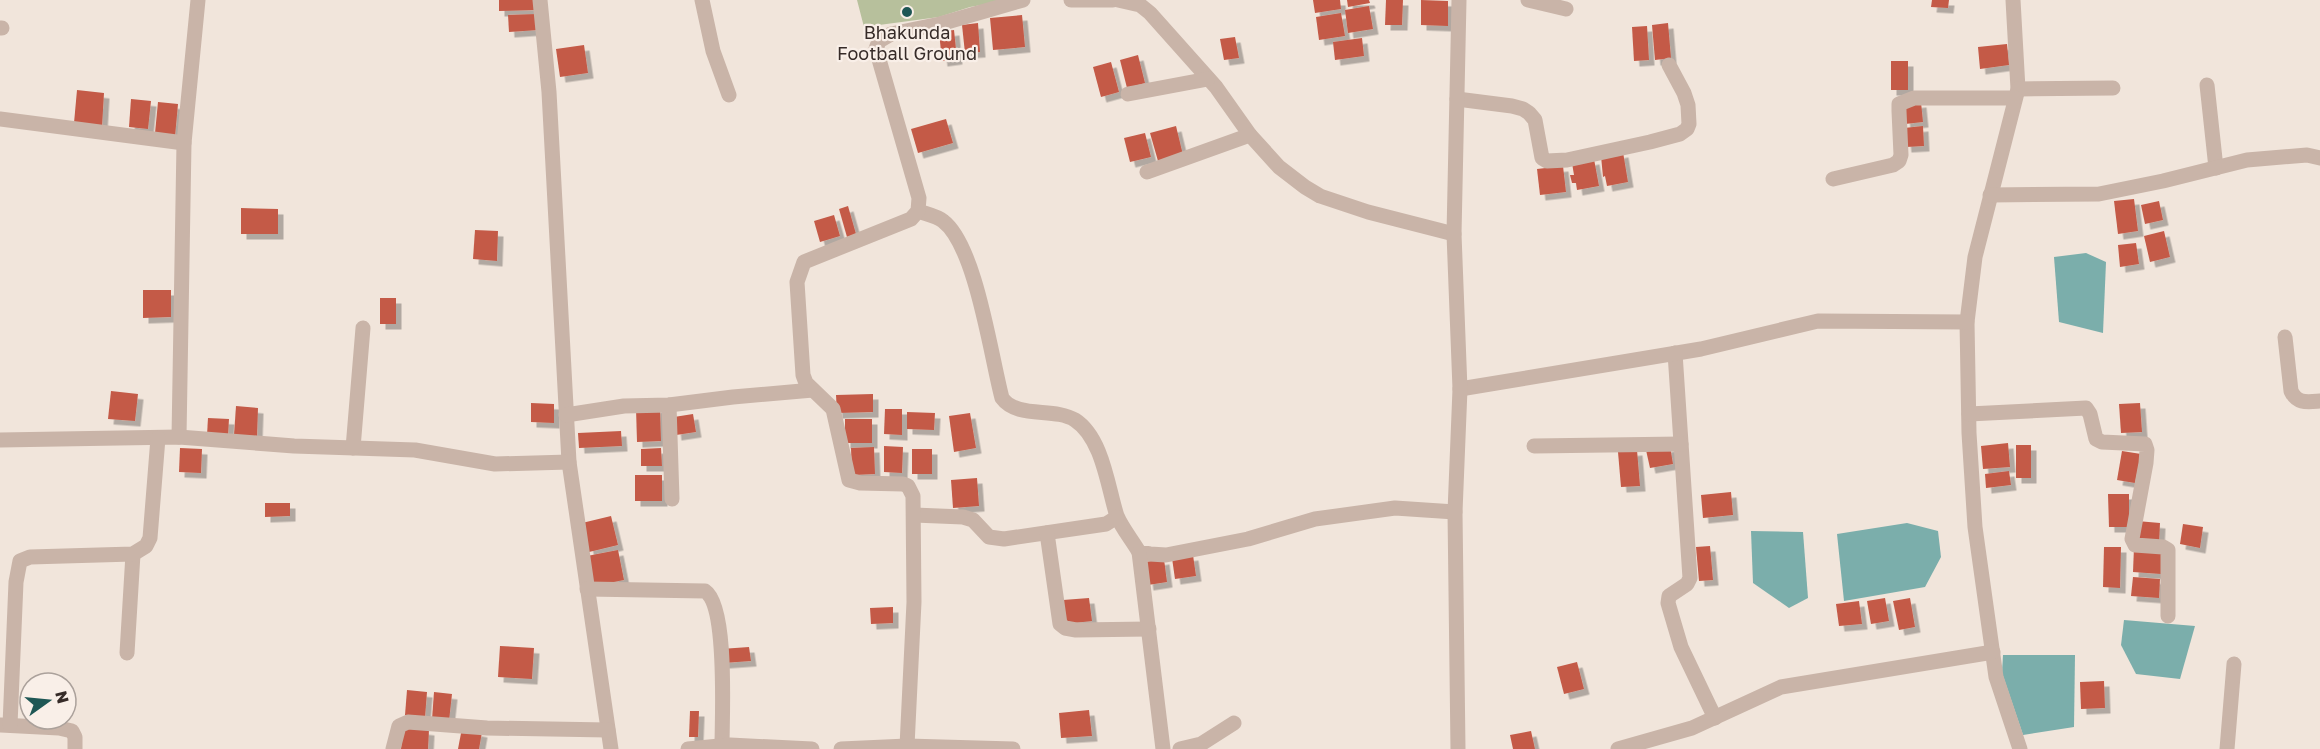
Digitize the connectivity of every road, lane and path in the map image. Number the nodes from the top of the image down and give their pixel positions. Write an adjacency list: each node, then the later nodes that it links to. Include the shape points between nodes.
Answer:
1 (198, 0): 21 (street)
2 (540, 0): 38 (street, via 550,104)
3 (702, 0): 17 (street, via 713,51)
4 (1023, 0): 27 (street, via 891,34 879,41 876,49 919,198)
5 (1071, 0): 6 (street)
6 (1115, 0): 12 (street, via 1140,5 1150,13)
7 (1459, 0): 18 (street)
8 (1528, 0): 10 (street)
9 (2013, 0): 15 (street)
10 (1566, 9)
11 (1669, 65): 18 (street, via 1688,105 1687,129 1650,142 1567,160 1542,158 1535,120 1523,109)
12 (1208, 79): 16 (street); 20 (street)
13 (2207, 85): 23 (street)
14 (2113, 88): 15 (street)
15 (2016, 93): 25 (street, via 1905,100 1899,104 1899,161); 26 (street)
16 (1128, 94)
17 (729, 95)
18 (1457, 99): 28 (street)
19 (0, 119): 21 (street)
20 (1250, 135): 24 (street); 28 (street, via 1279,167 1320,196)
21 (184, 142): 39 (street)
22 (2320, 159): 23 (street, via 2307,155 2247,160)
23 (2216, 168): 26 (street, via 2099,194)
24 (1147, 172)
25 (1833, 180)
26 (1990, 195): 29 (street, via 1975,256)
27 (918, 211): 34 (street, via 911,219 804,262 797,282 797,305 803,375); 49 (street, via 942,219 961,245 978,292 1002,398 1018,409 1066,417 1086,431 1105,466)
28 (1454, 234): 33 (street)
29 (1967, 322): 32 (street, via 1818,321); 37 (street)
30 (363, 328): 44 (street)
31 (2285, 337): 35 (street, via 2291,391 2304,402)
32 (1675, 353): 33 (street); 42 (street)
33 (1460, 389): 47 (street)
34 (813, 390): 36 (street); 48 (street, via 833,409 849,480 908,486)
35 (2320, 401)
36 (669, 405): 38 (street, via 624,406); 46 (street)
37 (1969, 414): 54 (street, via 2086,408 2096,438 2102,442 2145,444 2146,463 2132,539 2135,545 2168,550); 56 (street, via 1975,527)
38 (566, 415): 45 (street)
39 (179, 437): 40 (street); 44 (street)
40 (158, 438): 41 (street); 52 (street, via 150,538 146,546)
41 (0, 440)
42 (1681, 444): 43 (street); 59 (street, via 1690,578 1669,596 1668,603 1681,647)
43 (1534, 446)
44 (353, 448): 45 (street, via 415,450 495,464)
45 (569, 462): 53 (street)
46 (672, 499)
47 (1455, 512): 51 (street, via 1395,508 1315,519 1166,555); 74 (street)
48 (914, 515): 50 (street, via 963,517 973,520 989,537 1004,539); 64 (street)
49 (1118, 517): 50 (street, via 1106,524); 51 (street)
50 (1047, 533): 55 (street, via 1060,624 1076,630)
51 (1139, 552): 55 (street)
52 (133, 554): 57 (street); 61 (street, via 30,557 21,561)
53 (587, 589): 62 (street); 63 (street, via 709,594 717,611 719,630)
54 (2168, 616)
55 (1149, 629): 72 (street)
56 (1993, 652): 59 (street, via 1781,687); 76 (street, via 1996,677)
57 (127, 653)
58 (2235, 664): 77 (street)
59 (1715, 718): 75 (street)
60 (1234, 723): 73 (street, via 1201,744)
61 (5, 725): 65 (street, via 72,731)
62 (608, 730): 66 (street, via 408,722 399,726); 67 (street)
63 (722, 746): 68 (street); 69 (street)
64 (907, 746): 70 (street); 71 (street)
65 (75, 749)
66 (393, 749)
67 (611, 749)
68 (688, 749)
69 (812, 749)
70 (841, 749)
71 (1013, 749)
72 (1163, 749)
73 (1180, 749)
74 (1458, 749)
75 (1618, 749)
76 (2020, 749)
77 (2227, 749)

